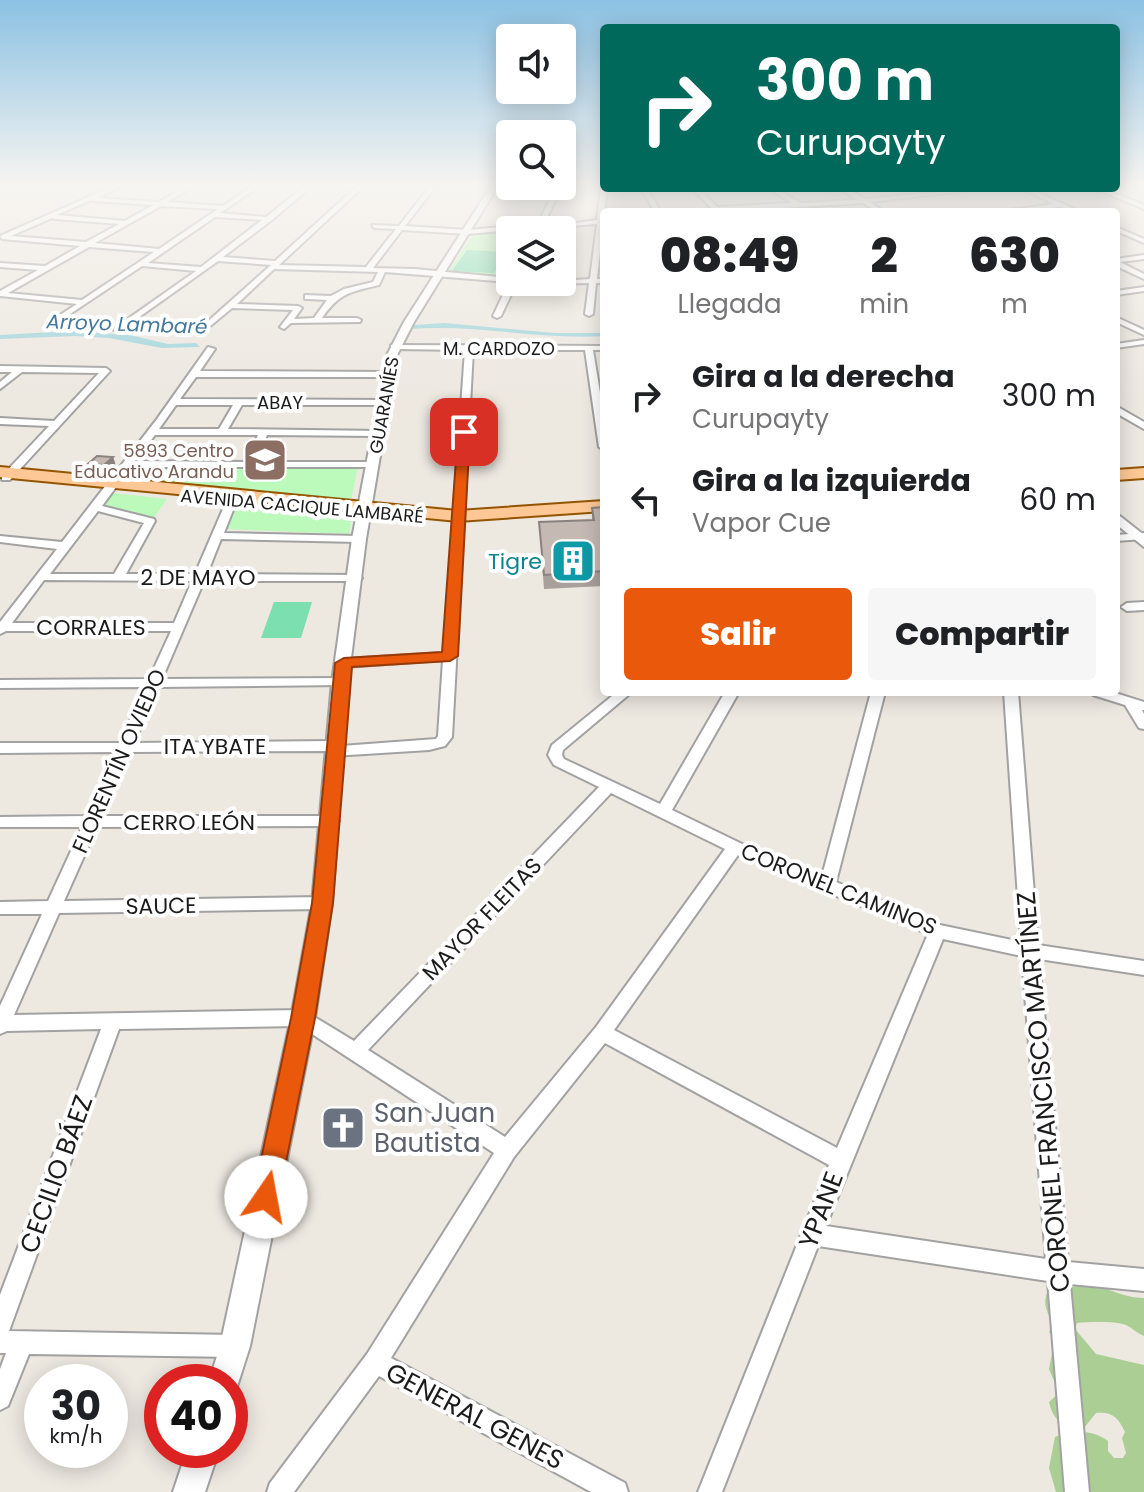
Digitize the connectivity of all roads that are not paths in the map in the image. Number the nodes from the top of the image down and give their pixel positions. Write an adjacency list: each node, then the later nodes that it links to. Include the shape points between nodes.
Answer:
1 (67, 256): 15 (street)
2 (153, 256): 11 (street)
3 (221, 256): 9 (street)
4 (285, 256): 14 (street)
5 (379, 256): 17 (street)
6 (452, 256): 19 (street, GUARANÍES)
7 (597, 256): 23 (street)
8 (1144, 257): 10 (street)
9 (217, 259): 14 (street); 16 (street)
10 (1120, 261)
11 (139, 264): 16 (street); 31 (street)
12 (1120, 264): 20 (street)
13 (0, 265): 15 (street)
14 (275, 265): 17 (street); 32 (street)
15 (46, 268): 27 (street)
16 (201, 269): 40 (street)
17 (368, 269): 18 (street)
18 (383, 270): 19 (street); 30 (street, via 376,283 349,287)
19 (440, 274): 21 (street); 44 (street, GUARANÍES)
20 (1144, 277)
21 (496, 279)
22 (576, 281): 23 (street)
23 (593, 281): 24 (street); 33 (street)
24 (600, 281)
25 (1144, 289): 26 (street)
26 (1120, 292)
27 (0, 294): 31 (street)
28 (506, 296): 34 (street)
29 (308, 297): 30 (street)
30 (332, 298): 36 (street)
31 (81, 302): 39 (street)
32 (231, 306): 36 (street, via 298,308 286,324); 38 (street)
33 (589, 314)
34 (497, 316)
35 (357, 320): 36 (street)
36 (316, 321)
37 (1120, 321): 41 (street)
38 (209, 325)
39 (49, 326)
40 (118, 330)
41 (1144, 333)
42 (1144, 342): 43 (street)
43 (1120, 345)
44 (394, 347): 45 (street, M. CARDOZO); 52 (street, GUARANÍES)
45 (469, 348): 46 (street, M. CARDOZO); 81 (street)
46 (589, 348): 47 (street, M. CARDOZO); 55 (street)
47 (600, 348)
48 (211, 349): 51 (street)
49 (0, 369): 50 (street)
50 (18, 371): 56 (street); 63 (street, via 106,371)
51 (194, 374): 53 (street); 57 (street)
52 (389, 374): 53 (street); 60 (street, GUARANÍES)
53 (291, 375): 59 (street)
54 (600, 376): 55 (street)
55 (592, 377): 64 (street)
56 (0, 386)
57 (175, 402): 58 (street, ABAY); 66 (street)
58 (239, 402): 59 (street, ABAY); 67 (street)
59 (278, 402): 60 (street, ABAY)
60 (384, 402): 69 (street, GUARANÍES)
61 (1120, 411): 65 (street)
62 (0, 421): 63 (street)
63 (55, 424): 75 (street)
64 (600, 424)
65 (1144, 426)
66 (153, 432): 67 (street); 70 (street)
67 (222, 432): 68 (street)
68 (264, 432): 69 (street); 71 (street)
69 (378, 433): 72 (street, GUARANÍES)
70 (130, 464): 71 (street); 76 (street)
71 (250, 464): 72 (street)
72 (373, 465): 80 (street, GUARANÍES)
73 (1144, 471): 74 (main road)
74 (1120, 473)
75 (4, 475): 76 (main road, AVENIDA CACIQUE LAMBARÉ)
76 (112, 485): 77 (main road, AVENIDA CACIQUE LAMBARÉ); 78 (street)
77 (234, 497): 80 (main road, AVENIDA CACIQUE LAMBARÉ); 83 (street, FLORENTÍN OVIEDO)
78 (94, 507): 88 (street); 90 (street, via 150,521)
79 (600, 508): 81 (main road, AVENIDA CACIQUE LAMBARÉ)
80 (364, 510): 81 (main road, AVENIDA CACIQUE LAMBARÉ); 87 (street, GUARANÍES)
81 (459, 518): 97 (street)
82 (1120, 520): 85 (street)
83 (219, 536): 87 (street); 91 (street, FLORENTÍN OVIEDO)
84 (1120, 538): 85 (street)
85 (1142, 538)
86 (0, 539): 88 (street)
87 (359, 539): 92 (street, GUARANÍES)
88 (64, 546): 89 (street)
89 (40, 577): 90 (street, 2 DE MAYO); 96 (street)
90 (118, 577): 91 (street, 2 DE MAYO)
91 (200, 578): 92 (street, 2 DE MAYO); 95 (street, FLORENTÍN OVIEDO)
92 (356, 578): 98 (street, GUARANÍES)
93 (1144, 606): 94 (street)
94 (1127, 607)
95 (179, 627): 96 (street, CORRALES); 99 (street, FLORENTÍN OVIEDO)
96 (1, 628)
97 (450, 656): 98 (street); 110 (street, ITA YBATE, via 445,737 437,744)
98 (342, 672): 99 (street); 110 (street, GUARANÍES)
99 (155, 682): 100 (street); 108 (street, FLORENTÍN OVIEDO)
100 (0, 684)
101 (620, 696): 111 (street, CORONEL CAMINOS, via 555,755)
102 (730, 696): 112 (street)
103 (877, 696): 117 (street)
104 (1011, 696): 122 (street, CORONEL FRANCISCO MARTÍNEZ)
105 (1109, 696): 106 (street)
106 (1138, 706): 107 (street)
107 (1144, 725)
108 (127, 745): 109 (street, ITA YBATE); 110 (street, ITA YBATE); 115 (street, FLORENTÍN OVIEDO)
109 (0, 748)
110 (334, 749): 113 (street, GUARANÍES)
111 (608, 787): 112 (street, CORONEL CAMINOS); 128 (street, MAYOR FLEITAS)
112 (663, 812): 116 (street, CORONEL CAMINOS)
113 (331, 821): 115 (street, CERRO LEÓN); 118 (street, GUARANÍES)
114 (0, 822): 115 (street, CERRO LEÓN)
115 (92, 822): 119 (street, FLORENTÍN OVIEDO)
116 (735, 847): 117 (street, CORONEL CAMINOS); 127 (street)
117 (828, 884): 121 (street, CORONEL CAMINOS)
118 (322, 903): 119 (street, SAUCE); 124 (street, GUARANÍES)
119 (51, 907): 120 (street, SAUCE); 126 (street, FLORENTÍN OVIEDO)
120 (0, 908)
121 (938, 931): 122 (street, CORONEL CAMINOS); 130 (street, YPANE)
122 (1030, 951): 123 (street, CORONEL CAMINOS); 132 (street, CORONEL FRANCISCO MARTÍNEZ)
123 (1144, 968)
124 (303, 1018): 125 (street); 128 (street); 136 (street, GUARANÍES)
125 (112, 1023): 126 (street); 134 (street, CECILIO BÁEZ)
126 (0, 1024)
127 (602, 1033): 129 (street); 130 (street)
128 (355, 1052): 129 (street)
129 (507, 1150): 137 (street)
130 (841, 1161): 131 (street, YPANE)
131 (812, 1235): 132 (street); 144 (street, YPANE)
132 (1058, 1272): 133 (street); 145 (street, CORONEL FRANCISCO MARTÍNEZ)
133 (1144, 1280)
134 (0, 1325)
135 (11, 1342): 136 (street); 139 (street)
136 (235, 1346): 138 (street, GUARANÍES)
137 (375, 1362): 142 (street); 143 (street, GENERAL GENES)
138 (230, 1364)
139 (0, 1398)
140 (197, 1468): 141 (street)
141 (189, 1492)
142 (279, 1492)
143 (616, 1492)
144 (711, 1492)
145 (1077, 1492)

